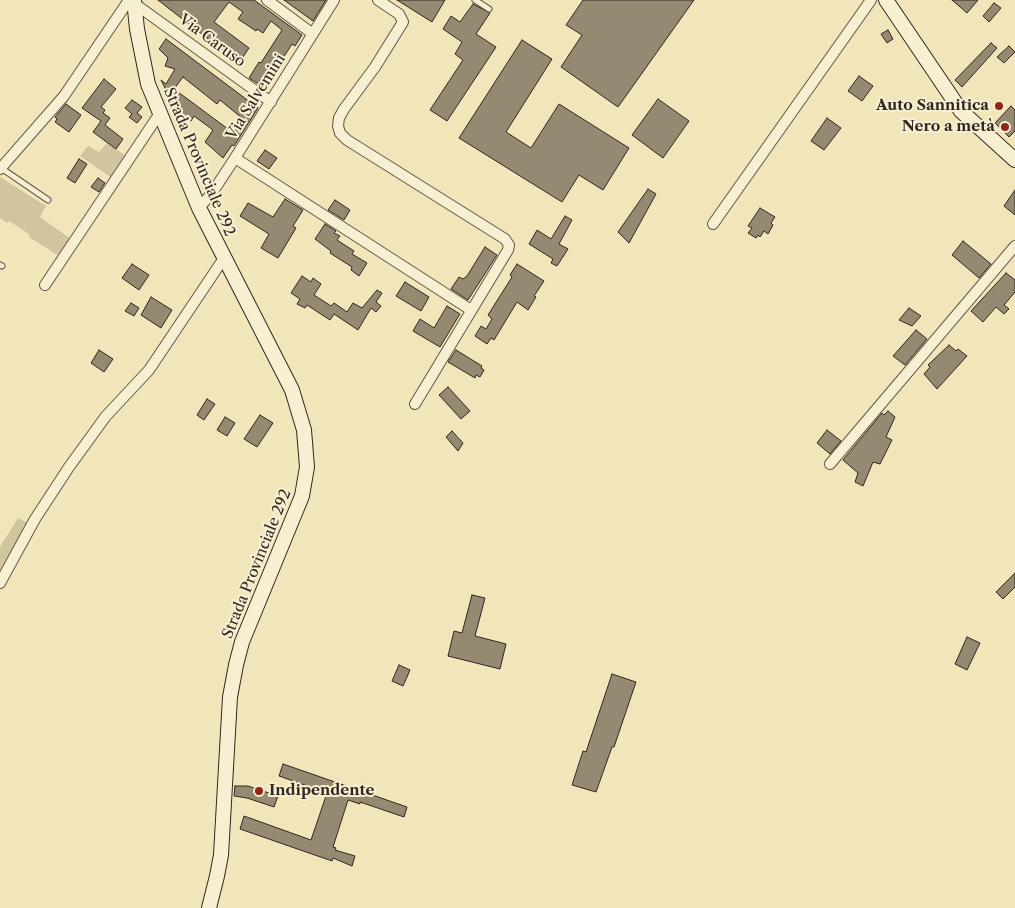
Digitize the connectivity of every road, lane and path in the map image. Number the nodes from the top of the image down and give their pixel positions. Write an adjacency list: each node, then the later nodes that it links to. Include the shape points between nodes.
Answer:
1 (267, 0): 11 (street)
2 (334, 0): 11 (street, Via Salvemini)
3 (378, 0): 23 (street, via 399,14 402,22 344,109 339,118 340,133 508,242 508,250)
4 (475, 0): 9 (lane)
5 (871, 0): 19 (street)
6 (886, 0): 10 (street)
7 (898, 0): 10 (street)
8 (133, 1): 12 (street, Via Caruso); 13 (street, Strada Provinciale 292, via 148,84); 16 (street, via 64,96)
9 (489, 9)
10 (897, 16): 15 (street, via 961,111)
11 (313, 34): 12 (street, Via Salvemini)
12 (271, 102): 14 (street, Via Salvemini)
13 (160, 112): 18 (street, Strada Provinciale 292); 22 (street)
14 (235, 158): 18 (street, Via Salvemini); 23 (street)
15 (1015, 160)
16 (0, 168): 17 (lane)
17 (48, 200)
18 (199, 208): 21 (street, Strada Provinciale 292)
19 (713, 224)
20 (1015, 246): 25 (street)
21 (224, 258): 26 (street, via 149,370 106,416 69,467 35,519); 27 (street, Strada Provinciale 292, via 292,390 304,430 307,468 302,496 242,642 236,665 230,697 223,833 218,876)
22 (45, 285)
23 (471, 310): 24 (street)
24 (415, 404)
25 (830, 464)
26 (0, 583)
27 (209, 908)

